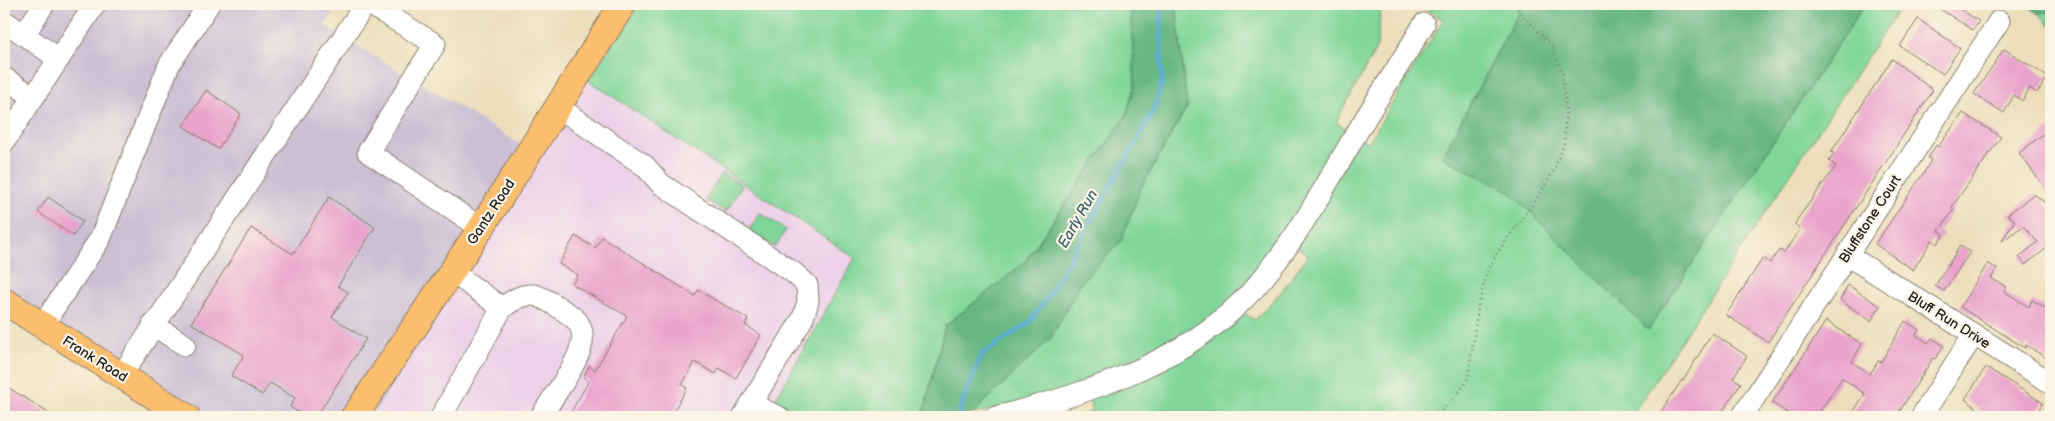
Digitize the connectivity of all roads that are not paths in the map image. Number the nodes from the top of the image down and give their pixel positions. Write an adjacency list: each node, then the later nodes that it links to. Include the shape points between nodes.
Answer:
1 (44, 4): 9 (street)
2 (95, 4): 10 (street)
3 (209, 4): 21 (street, via 169,65 100,239)
4 (367, 4): 15 (street, via 435,44 368,152); 20 (street)
5 (623, 4): 13 (main road, Gantz Road)
6 (4, 21): 9 (street)
7 (1999, 21): 16 (street, Bluffstone Court)
8 (1424, 24): 32 (street, via 1291,244 1237,306 1196,338 1153,363 1086,391)
9 (24, 35): 10 (street)
10 (59, 59): 12 (street)
11 (4, 78): 12 (street)
12 (34, 97): 14 (street)
13 (558, 107): 15 (main road, Gantz Road); 26 (street, via 645,166 661,184 794,273 806,285 808,301 803,318)
14 (4, 142)
15 (480, 228): 17 (main road, Gantz Road)
16 (1847, 255): 22 (street, Bluff Run Drive); 33 (street, Bluffstone Court)
17 (451, 271): 19 (street); 28 (main road, Gantz Road)
18 (4, 301): 21 (main road, Frank Road)
19 (502, 308): 29 (street); 30 (street, via 516,298 533,295 577,321 582,330 578,354)
20 (153, 325): 23 (street); 24 (street)
21 (42, 326): 24 (main road, Frank Road)
22 (1974, 336): 25 (street, Bluff Run Drive); 34 (street)
23 (185, 345)
24 (121, 376): 27 (main road, Frank Road)
25 (2051, 383)
26 (747, 411): 31 (street)
27 (186, 417)
28 (354, 417)
29 (441, 417)
30 (541, 417)
31 (778, 417)
32 (996, 417)
33 (1742, 417)
34 (1921, 417)

